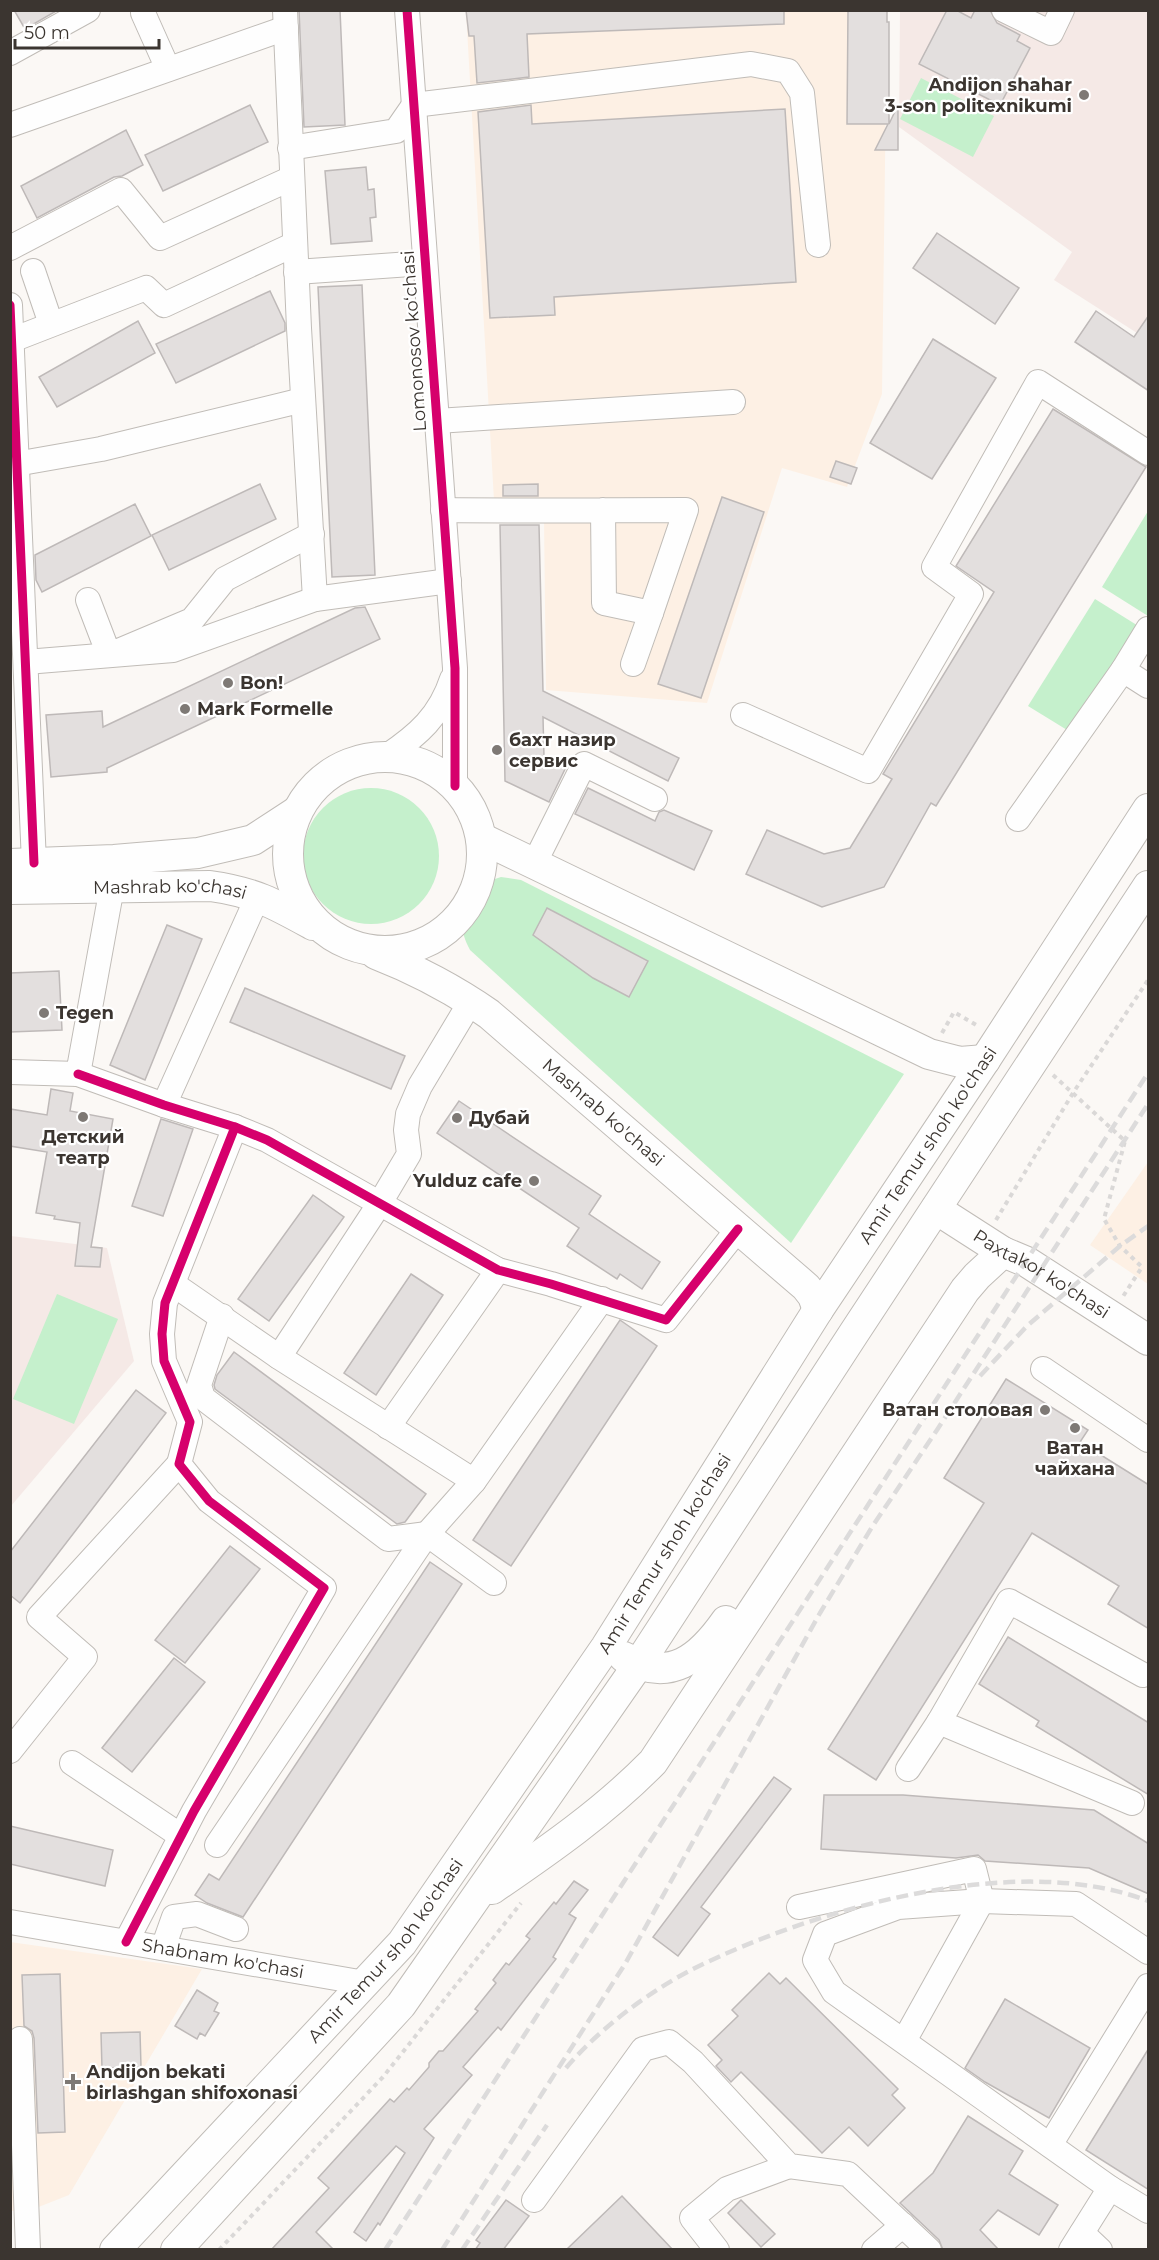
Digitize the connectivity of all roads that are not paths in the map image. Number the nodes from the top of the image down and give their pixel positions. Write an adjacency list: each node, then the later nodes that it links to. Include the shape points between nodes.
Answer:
1 (88, 10): 7 (street)
2 (407, 10): 9 (street, Lomonosov koʻchasi)
3 (1004, 10): 4 (street, via 1051,33)
4 (1062, 10)
5 (144, 11): 8 (street)
6 (285, 19): 8 (street); 11 (street)
7 (10, 53)
8 (168, 69): 10 (street)
9 (414, 105): 11 (street, via 396,131); 14 (street, via 751,64 788,71 802,93); 16 (street, Lomonosov koʻchasi)
10 (10, 125)
11 (290, 148): 12 (street)
12 (292, 178): 13 (street); 15 (street, via 160,238 121,190)
13 (295, 244): 18 (street); 20 (street, via 164,305 146,288)
14 (818, 245)
15 (10, 248)
16 (425, 263): 18 (street); 24 (street, Lomonosov koʻchasi)
17 (33, 271): 20 (street)
18 (296, 272): 22 (street)
19 (10, 305): 21 (street)
20 (51, 324): 21 (street)
21 (12, 340): 26 (street)
22 (303, 400): 26 (street, via 101,449); 29 (street)
23 (734, 402): 24 (street)
24 (437, 421): 27 (street, Lomonosov koʻchasi)
25 (1149, 453): 41 (street, via 1038,382 934,567 971,594 868,771)
26 (14, 464): 36 (street)
27 (444, 510): 28 (street); 30 (street, Lomonosov koʻchasi)
28 (603, 510): 33 (street, via 604,603); 33 (street, via 687,510)
29 (312, 534): 31 (street); 35 (street, via 225,579 192,620)
30 (449, 581): 31 (street); 38 (street, Lomonosov koʻchasi)
31 (315, 599): 35 (street, via 173,650)
32 (88, 600): 35 (street)
33 (651, 613): 37 (street)
34 (1149, 629): 39 (street)
35 (109, 656): 36 (street)
36 (26, 662): 49 (street)
37 (633, 664)
38 (455, 668): 42 (street, via 445,700 430,720 414,738); 43 (street, Lomonosov koʻchasi)
39 (1123, 670): 40 (street); 47 (street)
40 (1149, 686)
41 (742, 715)
42 (387, 756): 43 (main road, Mashrab ko'chasi, via 412,760 436,770); 46 (main road, Mashrab ko'chasi, via 359,759 333,771 312,788)
43 (456, 786): 48 (main road, Mashrab ko'chasi, via 472,810)
44 (655, 799): 50 (street, via 584,765)
45 (1149, 809): 58 (main road, Amir Temur shoh ko'chasi)
46 (296, 812): 49 (main road, Mashrab ko'chasi, via 253,840 198,853); 55 (main road, Mashrab ko'chasi, via 287,843 289,875 300,904)
47 (1018, 819)
48 (482, 838): 50 (main road); 56 (main road, Mashrab ko'chasi, via 482,870 471,900 452,926 425,943 394,951)
49 (22, 863)
50 (534, 864): 58 (main road, via 929,1054 960,1062)
51 (1149, 886): 64 (main road, Amir Temur shoh ko'chasi)
52 (112, 887): 53 (main road, Mashrab ko'chasi); 54 (main road, Mashrab ko'chasi, via 210,886); 60 (street)
53 (10, 889)
54 (258, 896): 55 (main road, Mashrab ko'chasi); 61 (street)
55 (321, 929): 56 (main road, Mashrab ko'chasi)
56 (362, 949): 57 (main road, Mashrab ko'chasi, via 414,969)
57 (471, 1002): 63 (street, via 420,1086 408,1114 409,1154); 65 (main road, Mashrab ko'chasi, via 528,1046)
58 (992, 1050): 70 (main road, Amir Temur shoh ko'chasi)
59 (10, 1072): 60 (street)
60 (78, 1074): 61 (street)
61 (164, 1105): 62 (street)
62 (235, 1127): 63 (street, via 267,1140); 68 (street)
63 (380, 1203): 67 (street); 73 (street)
64 (936, 1209): 66 (main road, Paxtakor ko'chasi); 82 (main road, Amir Temur shoh ko'chasi)
65 (738, 1229): 69 (street, via 666,1320); 70 (main road, Mashrab ko'chasi, via 806,1287)
66 (993, 1246): 72 (main road, Paxtakor ko'chasi, via 1027,1262); 82 (main road, via 961,1269 710,1644 688,1661 668,1668); 91 (main road, via 977,1276 653,1761 599,1811)
67 (498, 1270): 69 (street); 75 (street)
68 (173, 1284): 71 (street); 77 (street, via 165,1303 162,1334 164,1361 190,1422)
69 (602, 1299): 78 (street)
70 (818, 1310): 81 (main road, Amir Temur shoh ko'chasi)
71 (222, 1316): 73 (street); 79 (street, via 199,1385 203,1398 388,1539)
72 (1149, 1340)
73 (279, 1357): 75 (street)
74 (1043, 1369): 76 (street)
75 (388, 1428): 78 (street)
76 (1149, 1440)
77 (179, 1464): 85 (street, via 39,1617 85,1657); 89 (street, via 209,1501 324,1588)
78 (474, 1481): 79 (street)
79 (427, 1534): 80 (street); 90 (street)
80 (494, 1582)
81 (606, 1647): 82 (main road); 99 (main road, Amir Temur shoh ko'chasi, via 402,1943)
82 (638, 1665): 91 (main road, Amir Temur shoh ko'chasi)
83 (1147, 1673): 84 (street, via 1009,1601)
84 (939, 1722): 87 (street); 88 (street)
85 (10, 1751)
86 (72, 1763): 89 (street)
87 (908, 1769)
88 (1132, 1803)
89 (181, 1836): 96 (street)
90 (216, 1845)
91 (476, 1900): 113 (main road, Amir Temur shoh ko'chasi, via 401,2005)
92 (982, 1901): 93 (street, via 974,1869); 98 (street, via 1076,1904); 102 (street); 102 (street, via 898,1907 825,1934 815,1960 834,1992)
93 (799, 1907)
94 (10, 1922): 96 (street, Shabnam ko'chasi)
95 (236, 1929): 97 (street, via 197,1914 174,1917)
96 (126, 1942): 97 (street, Shabnam ko'chasi)
97 (163, 1948): 99 (street, Shabnam ko'chasi)
98 (1149, 1952)
99 (365, 1983): 112 (main road, Amir Temur shoh ko'chasi)
100 (1149, 1986): 104 (street)
101 (20, 2039): 103 (street)
102 (904, 2041): 104 (street)
103 (17, 2124): 111 (street)
104 (1050, 2145): 106 (street)
105 (789, 2166): 107 (street, via 693,2062 669,2042 643,2049); 109 (street, via 848,2174); 114 (street, via 728,2189 692,2218)
106 (1110, 2188): 108 (street); 110 (street)
107 (534, 2200)
108 (1149, 2211)
109 (903, 2225): 115 (street); 116 (street)
110 (1077, 2241): 117 (street)
111 (28, 2250)
112 (115, 2250)
113 (176, 2250)
114 (717, 2250)
115 (874, 2250)
116 (929, 2250)
117 (1100, 2250)

